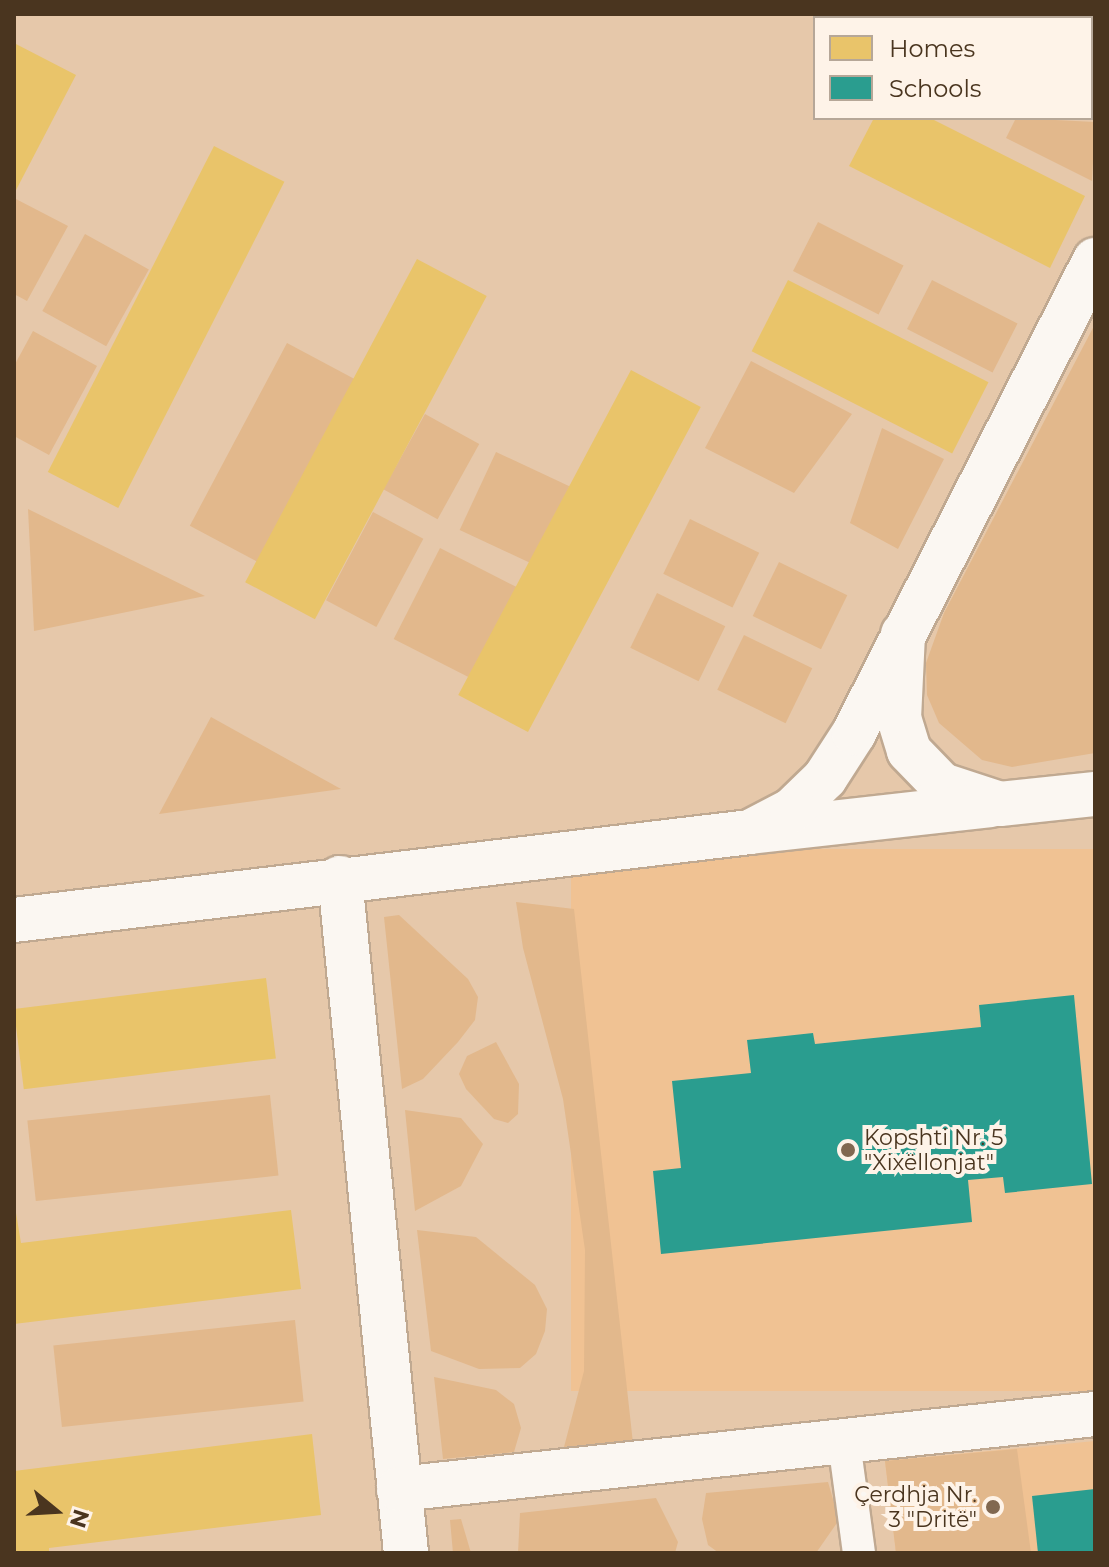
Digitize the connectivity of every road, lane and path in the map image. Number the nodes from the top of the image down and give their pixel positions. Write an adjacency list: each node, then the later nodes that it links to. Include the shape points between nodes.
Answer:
1 (1095, 260): 2 (street)
2 (903, 634): 4 (street, via 899,718 909,751 942,785); 5 (street, via 854,733 825,778 792,810)
3 (1095, 794): 4 (street)
4 (1000, 804): 5 (street)
5 (750, 832): 6 (street)
6 (340, 878): 7 (street); 10 (street)
7 (14, 920)
8 (1095, 1414): 9 (street)
9 (844, 1442): 10 (street); 12 (lane)
10 (399, 1489): 11 (street)
11 (406, 1553)
12 (859, 1553)

